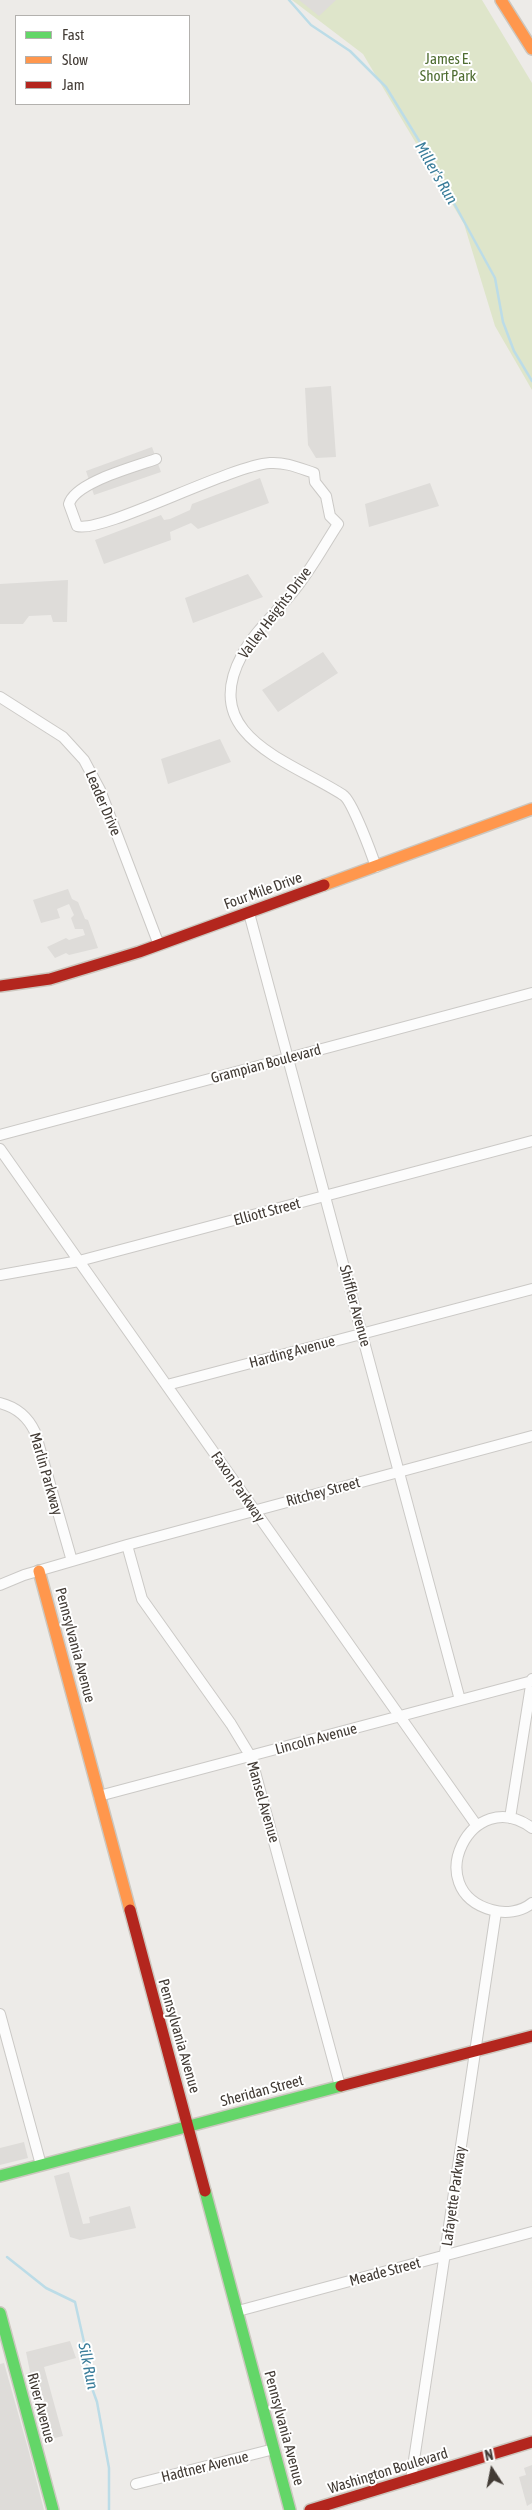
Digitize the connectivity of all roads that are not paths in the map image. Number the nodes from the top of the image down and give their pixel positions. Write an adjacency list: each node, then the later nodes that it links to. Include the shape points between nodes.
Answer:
1 (501, 0): 2 (street)
2 (532, 48)
3 (156, 460): 6 (street, Valley Heights Drive, via 92,482 76,493 69,504 77,526 83,528 111,519 256,465 284,463 314,473 315,482 326,496 330,516 338,524 294,591 244,650 232,677 231,698 236,717 249,739 271,755 345,796)
4 (0, 697): 8 (street, Leader Drive, via 63,737 84,760 100,790)
5 (532, 809): 6 (street, Four Mile Drive)
6 (376, 867): 7 (street, Four Mile Drive)
7 (249, 912): 8 (street, Four Mile Drive); 11 (street, Shiffler Avenue)
8 (159, 945): 9 (street, Four Mile Drive, via 73,973)
9 (0, 986)
10 (532, 992): 11 (street, Grampian Boulevard)
11 (288, 1058): 12 (street, Grampian Boulevard); 15 (street, Shiffler Avenue)
12 (0, 1135)
13 (532, 1141): 15 (street, Elliott Street)
14 (0, 1149): 16 (street, Faxon Parkway)
15 (325, 1195): 16 (street, Elliott Street); 19 (street, Shiffler Avenue)
16 (79, 1261): 17 (street, Elliott Street); 20 (street, Faxon Parkway)
17 (0, 1275)
18 (532, 1289): 19 (street, Harding Avenue)
19 (362, 1333): 20 (street, Harding Avenue); 23 (street, Shiffler Avenue)
20 (167, 1385): 24 (street, Faxon Parkway)
21 (0, 1403): 26 (street, Marlin Parkway, via 25,1416 35,1432)
22 (532, 1436): 23 (street, Ritchey Street)
23 (399, 1472): 24 (street, Ritchey Street); 30 (street, Shiffler Avenue)
24 (254, 1510): 25 (street, Ritchey Street); 31 (street, Faxon Parkway)
25 (128, 1545): 26 (street, Ritchey Street); 32 (street, Mansel Avenue, via 142,1599)
26 (72, 1561): 27 (street, Ritchey Street)
27 (39, 1571): 28 (street, Ritchey Street); 33 (street, Pennsylvania Avenue)
28 (0, 1585)
29 (532, 1680): 30 (street, Lincoln Avenue); 34 (street)
30 (460, 1700): 31 (street, Lincoln Avenue)
31 (399, 1717): 32 (street, Lincoln Avenue); 35 (street, Faxon Parkway)
32 (251, 1756): 33 (street, Lincoln Avenue); 42 (street, Mansel Avenue)
33 (99, 1796): 43 (street, Pennsylvania Avenue)
34 (510, 1818): 35 (street, via 489,1820); 36 (street)
35 (477, 1826): 38 (street, via 468,1833 459,1849 457,1872 470,1898)
36 (532, 1828)
37 (531, 1905): 38 (street)
38 (496, 1912): 41 (street, Lafayette Parkway)
39 (0, 2014): 44 (street)
40 (532, 2036): 41 (street, Sheridan Street)
41 (476, 2049): 42 (street, Sheridan Street); 47 (street, Lafayette Parkway)
42 (340, 2086): 43 (street, Sheridan Street)
43 (189, 2126): 44 (street, Sheridan Street); 48 (street, Pennsylvania Avenue)
44 (41, 2165): 45 (street, Sheridan Street)
45 (0, 2176)
46 (532, 2232): 47 (street, Meade Street)
47 (445, 2256): 48 (street, Meade Street); 52 (street, Lafayette Parkway)
48 (238, 2312): 51 (street, Pennsylvania Avenue)
49 (0, 2314): 54 (street, River Avenue)
50 (532, 2442): 52 (street, Washington Boulevard)
51 (274, 2449): 53 (street, Hadtner Avenue); 55 (street, Pennsylvania Avenue)
52 (411, 2480): 56 (street, Washington Boulevard)
53 (136, 2484)
54 (52, 2510)
55 (290, 2510)
56 (310, 2510)

